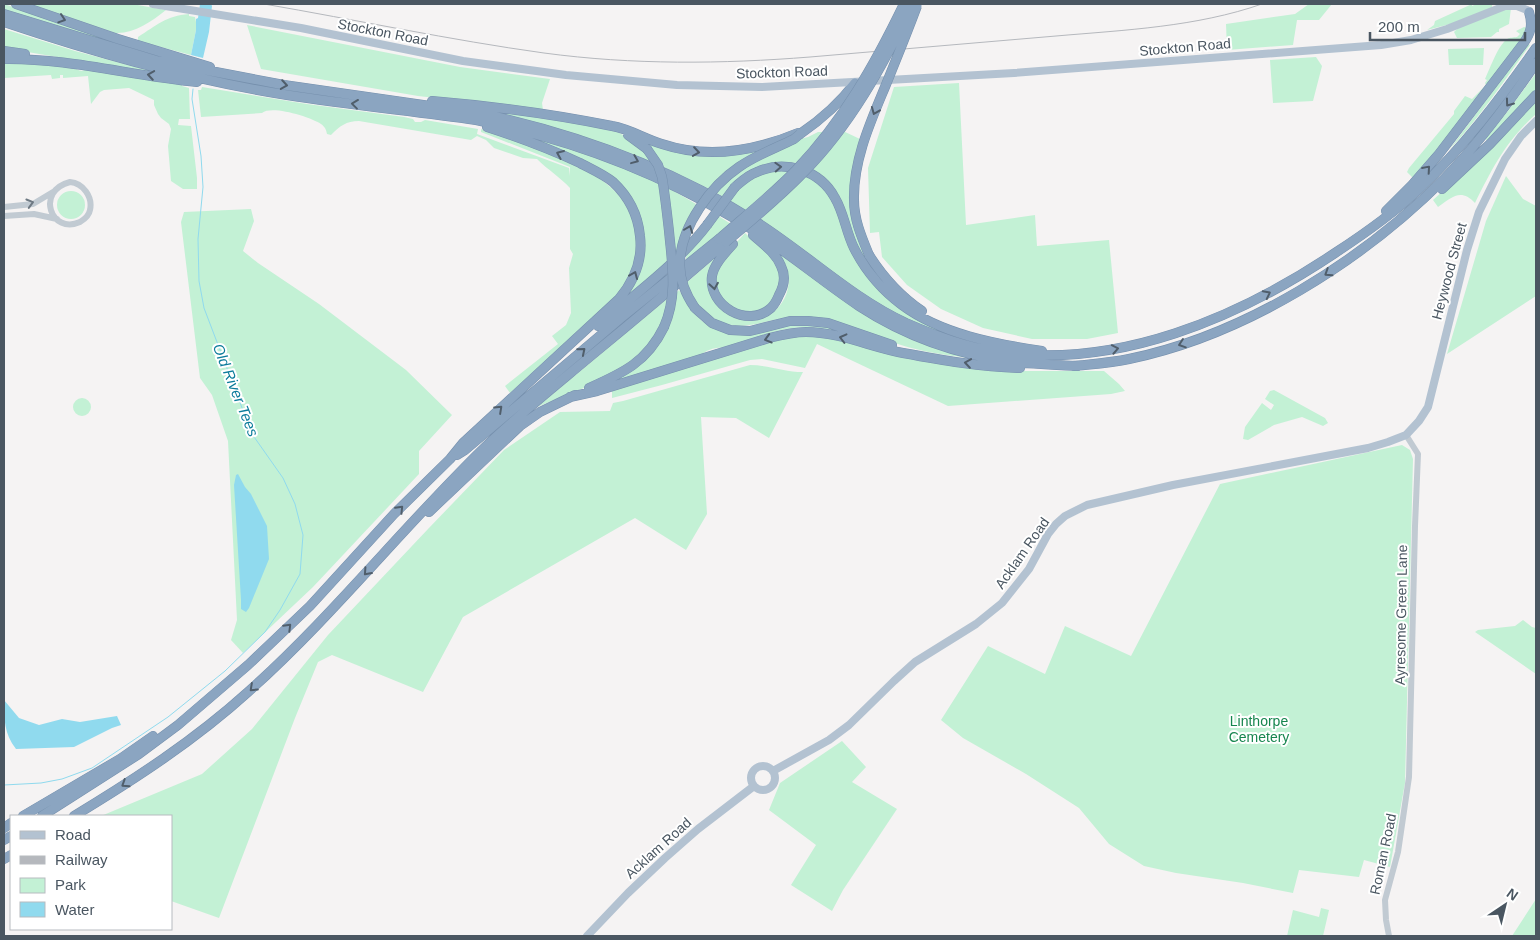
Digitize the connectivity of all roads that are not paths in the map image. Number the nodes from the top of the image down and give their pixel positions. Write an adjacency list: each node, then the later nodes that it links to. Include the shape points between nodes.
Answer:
1 (16, 4): 15 (highway, one-way to 15)
2 (154, 4): 7 (main road, Stockton Road, via 300,28 462,61 677,85 762,87 1022,72 1381,45 1447,29)
3 (904, 4): 16 (highway, bridge)
4 (913, 4): 29 (highway, bridge, via 876,75 843,126 804,173)
5 (918, 4): 32 (highway, one-way to 32, bridge, via 870,124 858,164 854,183 856,220 869,255 889,283 914,306)
6 (1501, 4): 7 (main road)
7 (1490, 11): 8 (main road, via 1510,5)
8 (1529, 11): 30 (highway, one-way to 8, via 1403,195 1459,130 1529,36 1532,26)
9 (4, 14): 15 (highway, via 158,61)
10 (4, 22): 17 (highway, via 98,52)
11 (4, 51): 14 (highway)
12 (1535, 56): 30 (highway, via 1474,132 1434,175 1398,208); 31 (highway, one-way to 31, via 1508,105 1461,161)
13 (4, 58): 14 (highway)
14 (52, 60): 17 (highway, one-way to 14)
15 (236, 76): 19 (highway, one-way to 19)
16 (864, 78): 23 (highway, via 855,83 821,120); 29 (highway, bridge, via 834,126)
17 (230, 85): 20 (highway, one-way to 17)
18 (1536, 96): 31 (highway, via 1435,196 1387,235)
19 (385, 100): 22 (highway, via 490,106); 33 (highway, one-way to 33, via 479,113 615,151 668,174 740,212 864,299 910,324 959,344 984,350 1024,355)
20 (438, 115): 27 (highway, via 503,126 586,149 647,173); 35 (highway, one-way to 20, via 619,299 630,284 640,249 640,230 634,212 619,188 590,168 521,139)
21 (1536, 121): 38 (main road, Heywood Street, via 1509,153 1479,212 1428,407)
22 (593, 123): 23 (highway, one-way to 23, via 615,126 670,147 701,153 744,150); 37 (highway, bridge, via 636,139 658,165 674,287 664,327 636,364)
23 (800, 134): 34 (highway, one-way to 23, bridge, via 828,323 790,321 750,331 730,330 712,323 688,298 680,262 686,236 698,209 738,168)
24 (54, 192): 25 (street, one-way to 24, via 33,204); 28 (street, via 49,204); 28 (street, via 62,184 74,182 88,194 90,203 89,214 79,222 66,224)
25 (4, 207)
26 (4, 216): 28 (street, via 34,214)
27 (733, 217): 29 (highway, one-way to 27, via 712,275 715,294 726,309 734,313 744,316 763,313 771,308 781,292 784,274 768,249); 36 (highway, via 860,306 908,332 944,346 995,359)
28 (56, 219)
29 (726, 242): 40 (highway, one-way to 29, via 465,450 622,318); 41 (highway, via 518,418)
30 (1348, 244): 33 (highway, one-way to 30, via 1133,345 1200,324 1285,285)
31 (1368, 245): 36 (highway, one-way to 36, via 1307,286 1229,326 1149,355)
32 (971, 336): 33 (highway); 35 (highway, one-way to 32, bridge, via 581,341 697,238 735,187 756,172 768,168 790,167 813,174 822,181 836,200 853,247 874,279 910,310 935,324)
33 (1067, 355)
34 (936, 358): 36 (highway, one-way to 34, via 1013,368); 37 (highway, one-way to 37, via 887,350 835,336 791,333)
35 (551, 363): 40 (highway, one-way to 35)
36 (1078, 366)
37 (570, 397): 39 (highway, via 529,419)
38 (1406, 435): 44 (main road, Acklam Road, via 1368,448 1173,486 1074,510 1048,534 1029,569 1002,603 976,624 915,662 830,740); 45 (street, Ayresome Green Lane, via 1418,454)
39 (500, 444): 41 (highway); 42 (highway)
40 (450, 459): 43 (highway, one-way to 40, via 310,606 394,514)
41 (453, 480): 42 (highway)
42 (400, 536): 51 (highway, one-way to 51, via 280,663 230,708 194,737)
43 (226, 683): 47 (highway, via 139,754); 48 (highway, via 120,759)
44 (773, 771): 46 (main road, Acklam Road, via 775,779 772,786 761,790); 46 (main road, Acklam Road, via 764,766 754,769 751,776)
45 (1409, 777): 53 (street, Roman Road, via 1398,852 1385,900)
46 (754, 786): 52 (main road, Acklam Road, via 671,852)
47 (62, 804): 49 (highway); 50 (highway)
48 (25, 815)
49 (37, 815)
50 (44, 815)
51 (76, 815)
52 (587, 936)
53 (1389, 936)

